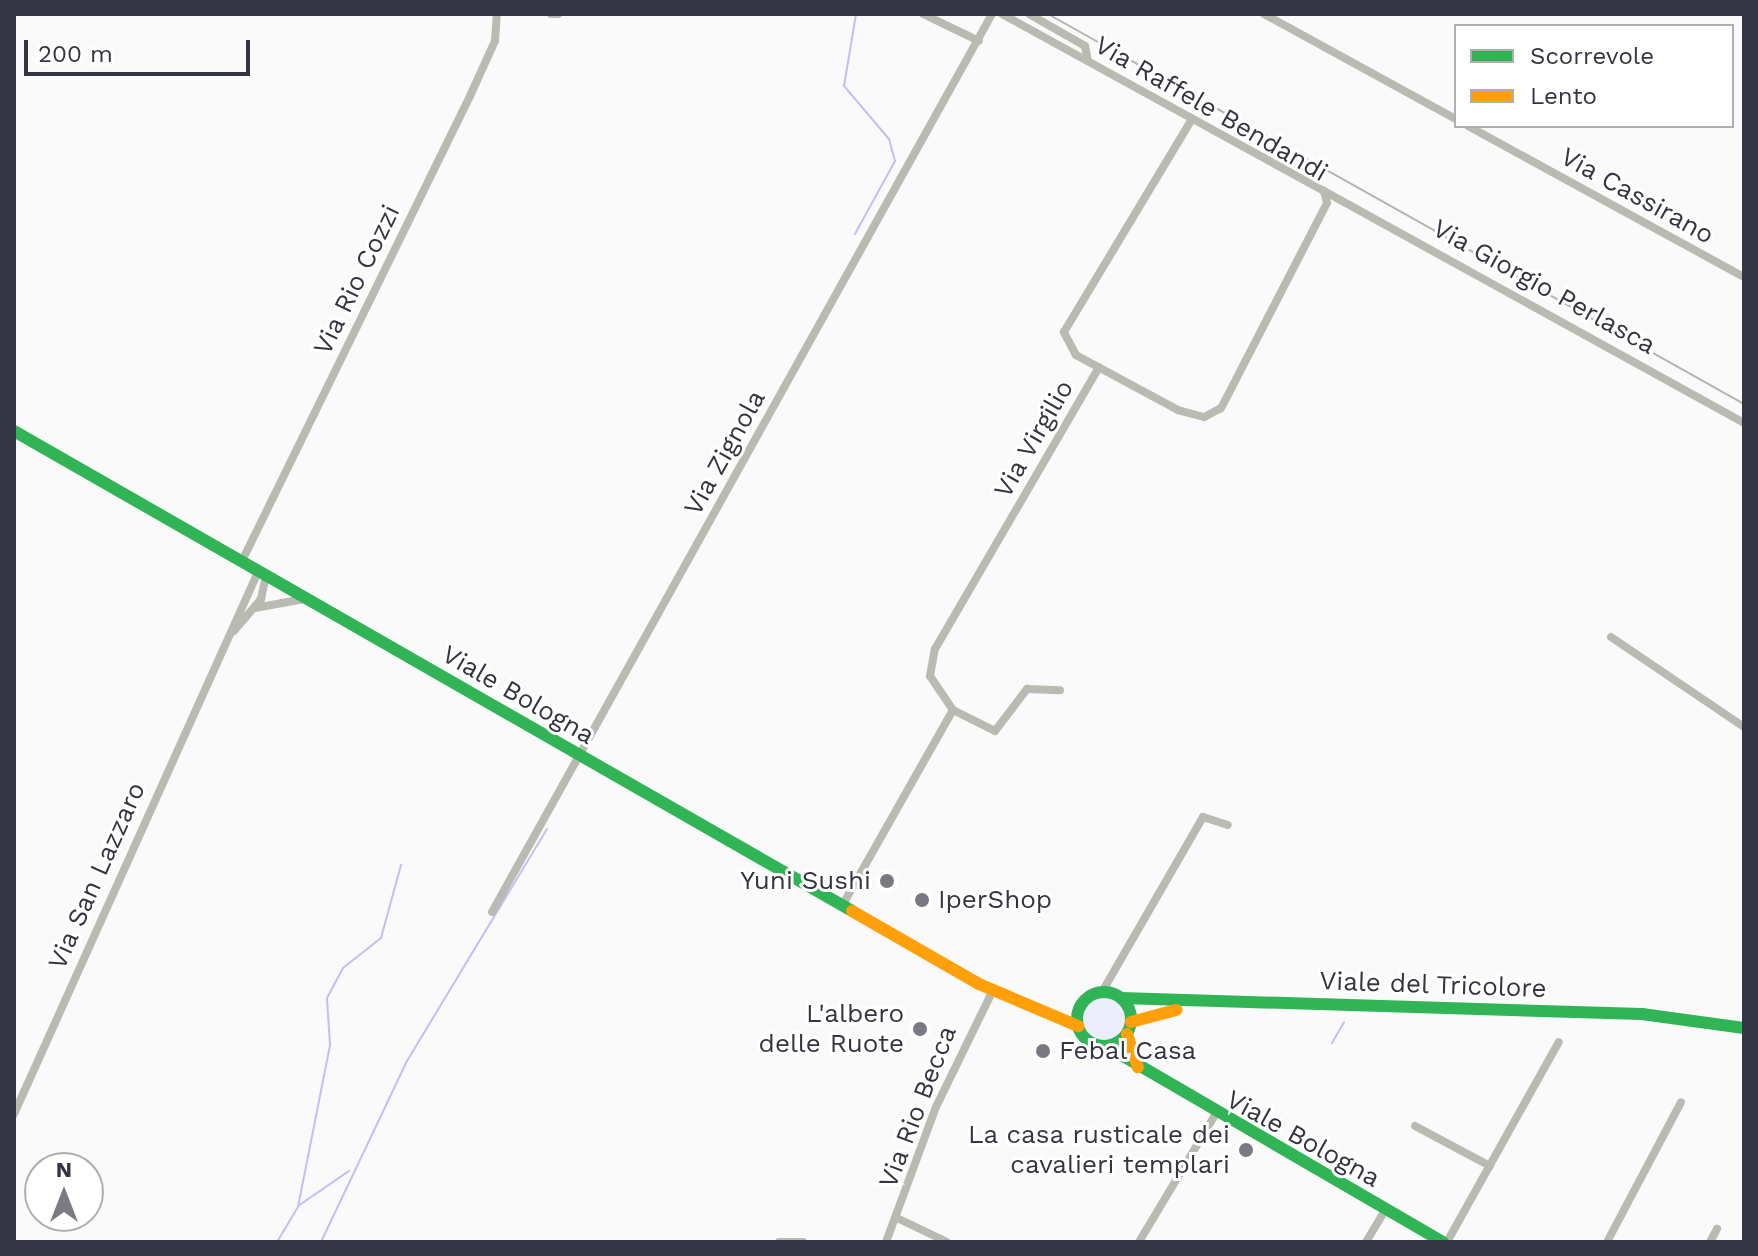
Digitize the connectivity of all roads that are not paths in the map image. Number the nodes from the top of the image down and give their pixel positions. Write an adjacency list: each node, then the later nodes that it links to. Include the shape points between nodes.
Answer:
1 (497, 14): 19 (street, Via Rio Cozzi, via 495,41 477,82)
2 (551, 14): 3 (street)
3 (558, 14)
4 (923, 14): 9 (street)
5 (992, 14): 9 (street, Via Zignola)
6 (1002, 14): 10 (street, Via Raffele Bendandi)
7 (1029, 14): 10 (street, via 1085,46)
8 (1264, 14): 11 (street)
9 (979, 41): 28 (street, Via Zignola)
10 (1088, 61): 12 (street, Via Raffele Bendandi)
11 (1454, 118)
12 (1192, 119): 14 (street, Via Raffele Bendandi); 16 (street, Via Virgilio, via 1064,332 1076,355)
13 (1472, 128): 15 (street, Via Cassirano)
14 (1324, 191): 16 (street, Via Raffele Bendandi, via 1327,203 1221,408 1204,417 1178,410); 17 (street, Via Giorgio Perlasca)
15 (1744, 277)
16 (1099, 367): 26 (street, Via Virgilio, via 935,649 930,676)
17 (1744, 423)
18 (14, 431): 19 (main road, Viale Bologna)
19 (242, 561): 20 (main road, Viale Bologna)
20 (262, 574): 21 (main road, Viale Bologna); 22 (street, Via San Lazzaro); 24 (street, Via San Lazzaro)
21 (305, 599): 22 (street); 28 (main road, Viale Bologna)
22 (254, 608): 24 (street, Via San Lazzaro)
23 (1611, 637): 27 (street)
24 (218, 655): 44 (street, Via San Lazzaro)
25 (1060, 690): 26 (street, Via Virgilio, via 1027,689 995,731)
26 (953, 710): 30 (street)
27 (1744, 727)
28 (578, 755): 30 (main road, Viale Bologna); 31 (street, Via Zignola)
29 (1228, 825): 33 (street, via 1203,817)
30 (842, 906): 32 (main road, Viale Bologna)
31 (492, 912)
32 (998, 992): 35 (main road, via 1052,1004); 36 (main road); 49 (street, Via Rio Becca, via 936,1107)
33 (1102, 992): 34 (main road); 35 (main road)
34 (1121, 998): 37 (main road); 38 (main road, Viale del Tricolore, via 1626,1013)
35 (1086, 999): 36 (main road)
36 (1078, 1026): 41 (main road, via 1088,1041)
37 (1129, 1028): 39 (main road, Viale del Tricolore, via 1195,1010 1644,1025); 41 (main road); 42 (main road)
38 (1744, 1028)
39 (1744, 1040)
40 (1559, 1042): 47 (street, Viale Bologna)
41 (1106, 1046): 42 (main road, Viale Bologna)
42 (1142, 1073): 45 (main road, Viale Bologna)
43 (1681, 1102): 58 (street)
44 (14, 1114)
45 (1215, 1115): 48 (main road, Viale Bologna); 56 (street)
46 (1415, 1126): 47 (street)
47 (1490, 1166): 51 (street, Viale Bologna)
48 (1385, 1210): 51 (main road, Viale Bologna); 57 (street)
49 (897, 1218): 54 (street, Via Rio Becca); 55 (street)
50 (1717, 1229): 59 (street)
51 (1438, 1240)
52 (779, 1242): 53 (street)
53 (803, 1242)
54 (886, 1242)
55 (947, 1242)
56 (1139, 1242)
57 (1366, 1242)
58 (1607, 1242)
59 (1710, 1242)

